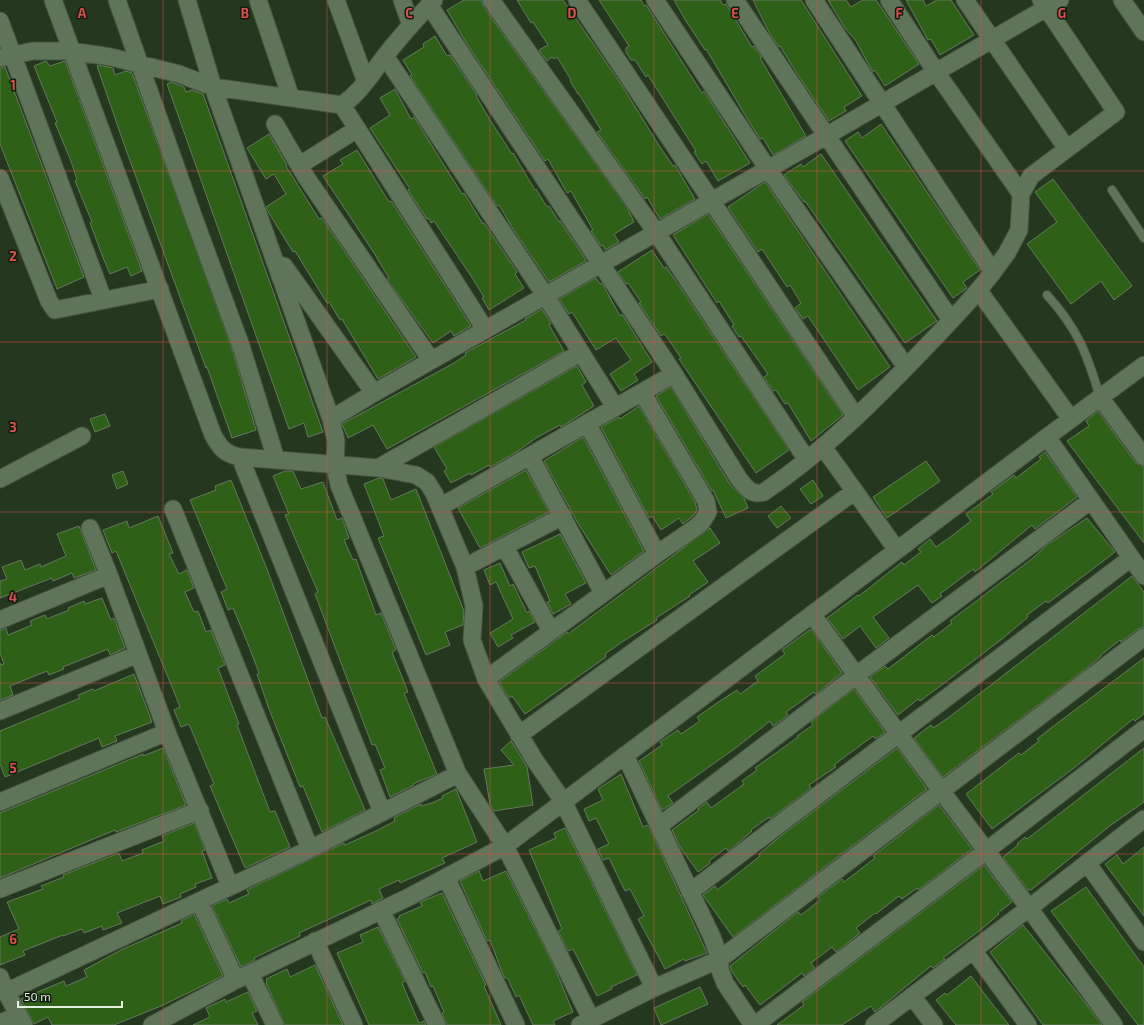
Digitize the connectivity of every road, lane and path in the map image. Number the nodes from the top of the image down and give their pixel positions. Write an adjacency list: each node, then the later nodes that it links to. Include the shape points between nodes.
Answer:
1 (53, 0): 21 (street)
2 (117, 0): 24 (street)
3 (187, 0): 27 (street)
4 (258, 0): 28 (street)
5 (336, 0): 26 (street)
6 (402, 0): 18 (street)
7 (491, 0): 41 (street)
8 (577, 0): 40 (street)
9 (655, 0): 36 (street)
10 (735, 0): 33 (street)
11 (814, 0): 29 (street)
12 (889, 0): 25 (street)
13 (965, 0): 20 (street)
14 (1122, 0): 19 (street)
15 (432, 3): 18 (street); 44 (street)
16 (1049, 3): 20 (street); 34 (street, via 1116,112)
17 (0, 21): 22 (street)
18 (411, 25): 23 (street)
19 (1144, 32)
20 (992, 41): 25 (street); 34 (street)
21 (72, 51): 22 (street, via 33,51); 24 (street); 46 (street)
22 (6, 56): 50 (street)
23 (385, 56): 26 (street); 48 (street)
24 (140, 65): 27 (street, via 179,74); 72 (street, via 242,346)
25 (936, 72): 29 (street); 39 (street)
26 (366, 82): 30 (street)
27 (213, 87): 28 (street); 43 (street)
28 (291, 98): 30 (street)
29 (881, 104): 33 (street); 45 (street)
30 (342, 105): 32 (street)
31 (275, 124): 35 (street)
32 (357, 129): 35 (street); 52 (street)
33 (826, 136): 36 (street); 51 (street)
34 (1066, 149): 39 (street, via 1031,176)
35 (300, 165): 54 (street)
36 (768, 169): 40 (street); 56 (street)
37 (0, 178): 50 (street, via 53,308 60,310)
38 (1112, 190): 42 (lane)
39 (1021, 194): 45 (street, via 1019,230)
40 (713, 200): 41 (street); 62 (street)
41 (656, 232): 44 (street); 73 (street)
42 (1144, 238)
43 (272, 250): 59 (street); 63 (street)
44 (600, 264): 48 (street); 57 (street)
45 (993, 272): 47 (street)
46 (160, 289): 50 (street); 69 (street, via 213,434 221,449 226,453)
47 (978, 291): 51 (street); 64 (street)
48 (545, 295): 52 (street); 53 (street)
49 (1047, 295): 60 (lane, via 1071,324 1082,344)
50 (103, 299)
51 (951, 320): 56 (street)
52 (485, 329): 54 (street)
53 (580, 353): 61 (street); 75 (street)
54 (430, 360): 59 (street)
55 (1144, 366): 60 (street)
56 (906, 367): 62 (street)
57 (674, 374): 58 (street); 73 (street, via 739,479 753,493 764,492)
58 (642, 392): 61 (street); 85 (street, via 708,506 708,512 702,522)
59 (374, 393): 63 (street)
60 (1100, 397): 64 (street); 71 (street)
61 (615, 407): 65 (street)
62 (856, 417): 68 (street)
63 (331, 419): 74 (street, via 336,441)
64 (1071, 419): 67 (street)
65 (587, 423): 70 (street); 85 (street)
66 (82, 436): 76 (street)
67 (1047, 437): 78 (street); 84 (street)
68 (823, 447): 73 (street); 77 (street)
69 (240, 456): 72 (street); 109 (street)
70 (530, 456): 79 (street); 81 (street)
71 (1144, 457)
72 (276, 459): 74 (street)
73 (807, 460)
74 (335, 466): 75 (street); 104 (street, via 339,485)
75 (378, 468): 79 (street, via 421,478 430,487)
76 (0, 479)
77 (855, 491): 84 (street); 102 (street)
78 (1090, 501): 86 (street); 96 (street)
79 (440, 508): 87 (street)
80 (173, 509): 113 (street)
81 (563, 516): 83 (street); 90 (street)
82 (90, 528): 88 (street)
83 (505, 547): 87 (street); 93 (street)
84 (897, 550): 91 (street)
85 (657, 554): 90 (street)
86 (1131, 558): 89 (street); 101 (street)
87 (465, 567): 97 (street, via 474,606 472,640)
88 (108, 575): 92 (street); 95 (street)
89 (1144, 576)
90 (603, 593): 93 (street)
91 (812, 614): 96 (street); 103 (street)
92 (0, 620)
93 (551, 631): 97 (street)
94 (1144, 637): 105 (street)
95 (138, 654): 98 (street); 100 (street)
96 (858, 674): 101 (street); 111 (street)
97 (486, 679): 102 (street)
98 (0, 711)
99 (1144, 728): 114 (street)
100 (167, 732): 107 (street); 108 (street)
101 (898, 733): 105 (street); 119 (street)
102 (519, 735): 106 (street)
103 (625, 755): 106 (street); 111 (street)
104 (458, 774): 109 (street); 112 (street)
105 (942, 791): 114 (street); 126 (street)
106 (563, 801): 112 (street); 129 (street)
107 (0, 802)
108 (200, 810): 117 (street); 118 (street)
109 (382, 812): 113 (street)
110 (1143, 821): 115 (street)
111 (659, 826): 119 (street)
112 (505, 846): 116 (street); 132 (street)
113 (310, 849): 117 (street)
114 (986, 851): 121 (street); 139 (street)
115 (1087, 863): 121 (street); 124 (street)
116 (446, 877): 122 (street); 138 (street)
117 (230, 886): 120 (street)
118 (0, 889)
119 (690, 892): 126 (street)
120 (199, 901): 127 (street); 128 (street)
121 (1029, 908): 125 (street); 143 (street)
122 (381, 910): 123 (street); 137 (street)
123 (315, 941): 127 (street); 136 (street)
124 (1144, 942)
125 (973, 950): 130 (street); 142 (street)
126 (720, 959): 129 (street); 139 (street, via 724,983)
127 (243, 977): 134 (street); 135 (street)
128 (3, 984): 131 (street)
129 (654, 988): 132 (street)
130 (912, 996): 140 (street); 141 (street)
131 (21, 1020): 133 (street)
132 (585, 1022)
133 (0, 1023)
134 (152, 1025)
135 (275, 1025)
136 (354, 1025)
137 (437, 1025)
138 (516, 1025)
139 (754, 1025)
140 (874, 1025)
141 (934, 1025)
142 (1028, 1025)
143 (1114, 1025)

